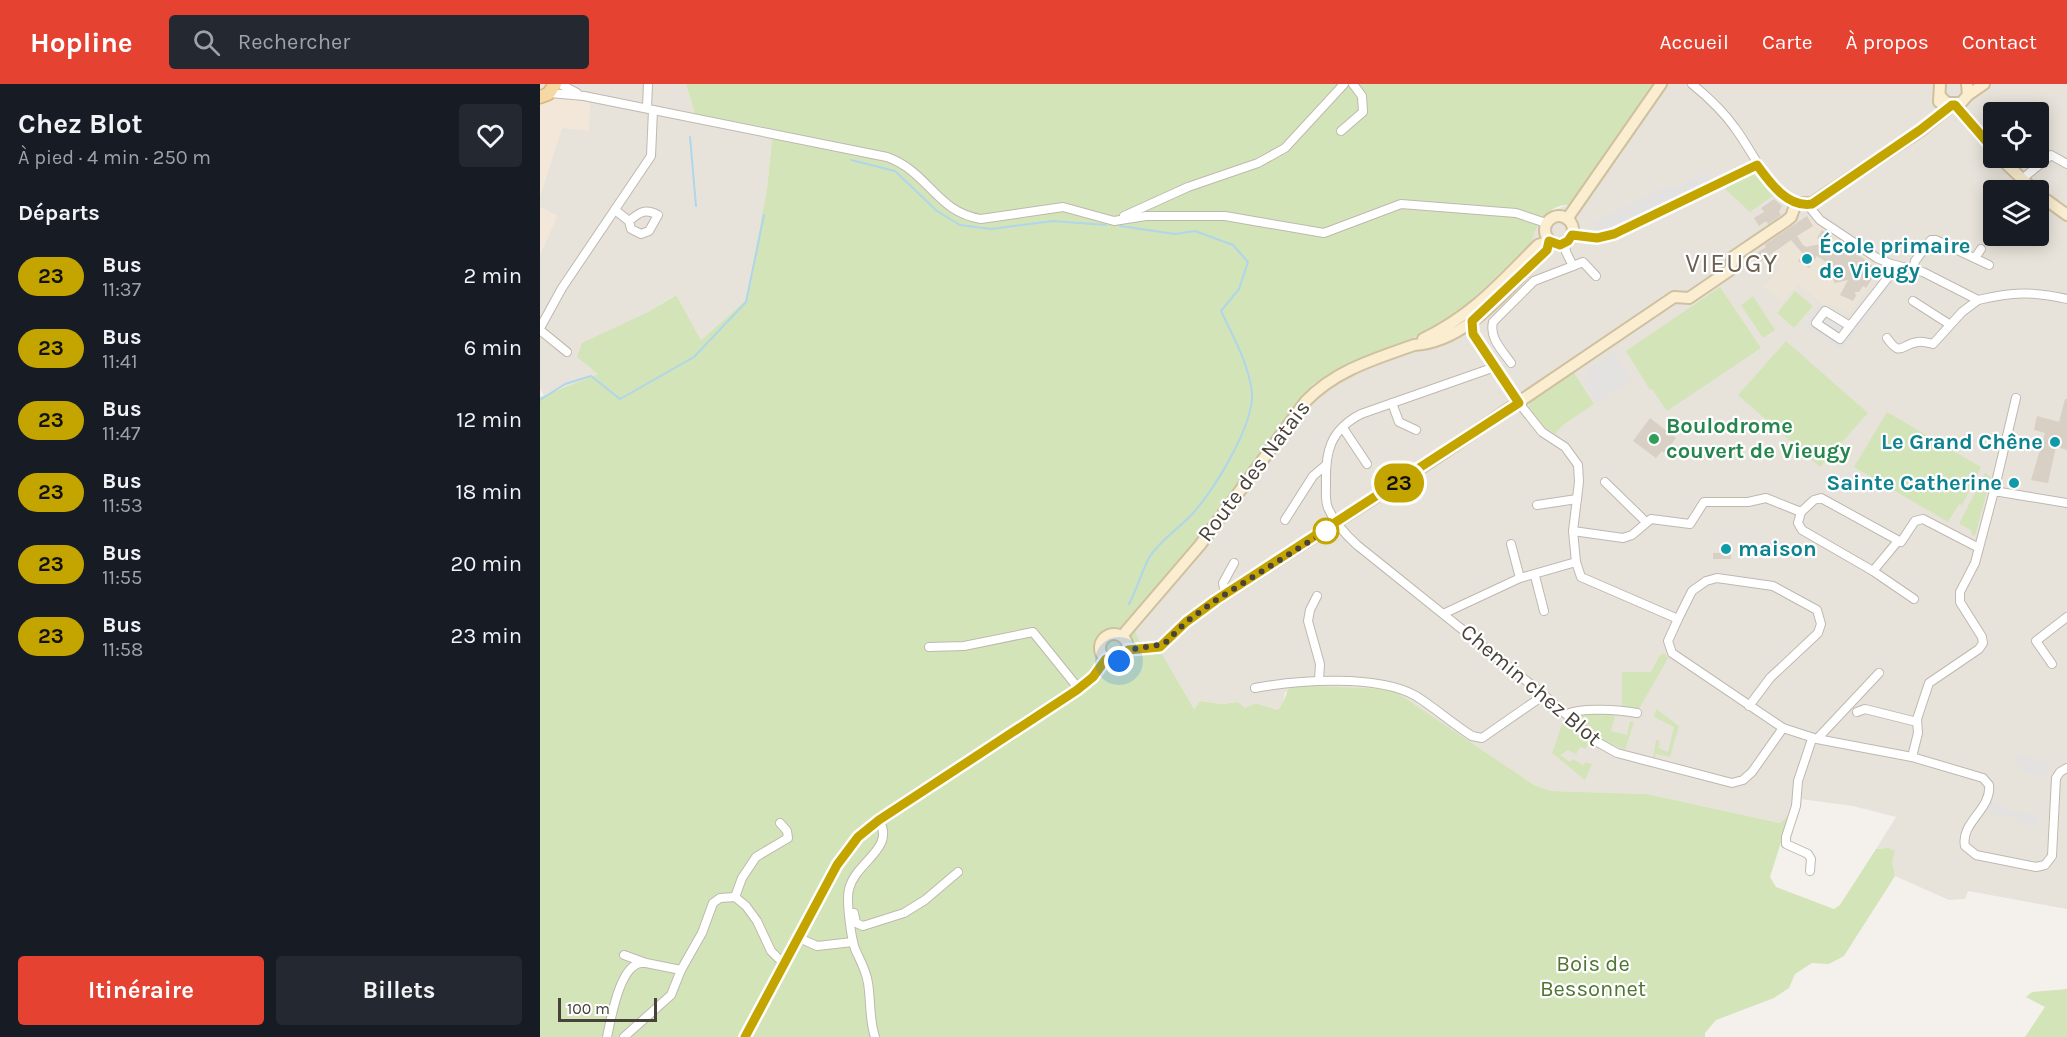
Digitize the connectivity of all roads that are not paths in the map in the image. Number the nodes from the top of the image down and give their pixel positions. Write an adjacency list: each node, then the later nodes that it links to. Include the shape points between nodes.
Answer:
1 (560, 84): 10 (street)
2 (648, 84): 13 (street)
3 (1344, 84): 27 (street, via 1296,138 1275,154)
4 (1353, 84): 15 (street, via 1362,96 1363,112)
5 (1661, 84): 25 (street)
6 (1692, 84): 18 (street, via 1734,126)
7 (1940, 84): 11 (street)
8 (1984, 84): 12 (street)
9 (548, 91): 10 (street)
10 (584, 96): 13 (street)
11 (1940, 96): 12 (street, via 1943,100); 14 (street)
12 (1961, 98): 14 (street); 16 (street, via 1962,116)
13 (650, 109): 23 (street, via 651,156); 27 (street, via 899,161 920,175 948,206 969,217 999,218 1063,207)
14 (1928, 124): 22 (street, via 1812,204)
15 (1341, 131)
16 (1983, 136)
17 (2067, 164): 20 (street, via 2048,156)
18 (1757, 165): 22 (street, via 1773,186); 29 (street, via 1614,234)
19 (2010, 168): 20 (street)
20 (2022, 180)
21 (2049, 202): 24 (street)
22 (1802, 204): 34 (street, via 1877,258); 55 (street, via 1786,221 1733,257 1730,270 1689,298 1674,297)
23 (615, 210): 26 (street); 45 (street, via 562,288)
24 (2067, 215)
25 (1567, 219): 28 (street, via 1553,217); 29 (street, via 1572,226)
26 (629, 220)
27 (1114, 220): 28 (street, via 1225,216 1324,232 1401,204 1516,213)
28 (1546, 223): 30 (street)
29 (1569, 239): 30 (street, via 1554,244); 33 (street, via 1566,252)
30 (1549, 241): 40 (street, Route des Natais, via 1538,245); 42 (street, Route des Natais, via 1547,250)
31 (1981, 249): 32 (street)
32 (1975, 258): 35 (street); 36 (street, via 1944,242 1931,240)
33 (1573, 266): 37 (street, via 1583,262); 51 (street, via 1534,281 1493,321 1493,338)
34 (1897, 266): 36 (street); 44 (street)
35 (1989, 266)
36 (1913, 269): 39 (street)
37 (1596, 276)
38 (2067, 299): 39 (street, via 2031,292)
39 (1978, 300): 43 (street)
40 (1482, 302): 42 (street); 49 (street, Route des Natais)
41 (1913, 302): 43 (street)
42 (1472, 321): 46 (street, Route des Natais); 47 (street)
43 (1949, 324): 48 (street, via 1933,344 1917,342 1898,349)
44 (1850, 326)
45 (540, 329): 50 (street)
46 (1444, 337): 47 (street, via 1463,334); 49 (street, Route des Natais)
47 (1476, 338): 52 (street)
48 (1887, 338)
49 (1414, 345): 85 (street, Route des Natais, via 1334,376 1319,387 1200,545)
50 (567, 352)
51 (1511, 363)
52 (1495, 367): 54 (street); 55 (street)
53 (2016, 398): 61 (street)
54 (1392, 403): 56 (street, via 1354,418); 57 (street, via 1399,422)
55 (1519, 403): 62 (street, via 1542,432 1575,459 1579,473); 68 (street)
56 (1343, 428): 58 (street); 59 (street, via 1327,450)
57 (1416, 430)
58 (1367, 464)
59 (1326, 465): 66 (street, via 1313,476); 68 (street, Chemin chez Blot, via 1327,503)
60 (1605, 482): 67 (street)
61 (1994, 491): 63 (street); 72 (street)
62 (1577, 499): 64 (street); 69 (street)
63 (2067, 502)
64 (1537, 506)
65 (1801, 512): 67 (street, via 1766,498 1748,502 1706,501 1690,524 1654,519); 70 (street, via 1821,498); 75 (street, via 1798,523 1802,530)
66 (1285, 520)
67 (1646, 522): 69 (street, via 1623,538)
68 (1338, 523): 78 (street); 82 (street, Chemin chez Blot, via 1357,545)
69 (1573, 531): 73 (street)
70 (1898, 541): 72 (street, via 1915,521 1923,519); 75 (street)
71 (1511, 544): 77 (street)
72 (1979, 548): 99 (street, via 1959,596 1983,643 1930,681)
73 (1576, 562): 76 (street); 84 (street, via 1579,574 1587,581)
74 (1234, 563): 78 (street, via 1223,583)
75 (1873, 571): 80 (street)
76 (1535, 576): 77 (street); 81 (street)
77 (1520, 578): 82 (street)
78 (1225, 594): 87 (street, via 1186,622 1164,644)
79 (1317, 597): 91 (street, via 1308,621 1320,664)
80 (1914, 599)
81 (1544, 611)
82 (1445, 613): 94 (street, Chemin chez Blot)
83 (2067, 617): 89 (street, via 2036,641)
84 (1678, 619): 95 (street, via 1668,641 1672,653); 95 (street, via 1692,591 1718,578 1773,586 1817,610 1821,624 1818,633 1770,678)
85 (1122, 636): 87 (street); 88 (street, via 1112,634 1102,640 1100,651)
86 (929, 647): 93 (street, via 974,644 1033,632)
87 (1128, 650): 88 (street, via 1119,661)
88 (1106, 659): 93 (street)
89 (2052, 664)
90 (1880, 674): 101 (street)
91 (1319, 681): 92 (street); 94 (street, via 1392,686 1416,696 1473,736 1482,738)
92 (1255, 688)
93 (1079, 689): 104 (street)
94 (1544, 695): 98 (street, Chemin chez Blot)
95 (1749, 706): 100 (street)
96 (1857, 712): 99 (street, via 1886,710)
97 (1637, 713): 98 (street, via 1575,710)
98 (1567, 714): 100 (street, Chemin chez Blot, via 1599,743 1617,753 1726,782 1743,780 1752,772)
99 (1917, 722): 102 (street)
100 (1783, 728): 101 (street)
101 (1815, 739): 102 (street); 106 (street, via 1798,781 1796,806 1786,837 1786,844 1808,854)
102 (1911, 758): 103 (street, via 1987,782 1989,798 1964,837 1970,852 2036,867 2045,865 2052,856 2056,778)
103 (2067, 768)
104 (879, 820): 108 (street, via 884,840); 110 (street, via 848,848)
105 (780, 823): 109 (street, via 788,838 756,856)
106 (1810, 871)
107 (958, 872): 108 (street, via 926,900 869,926 856,922)
108 (849, 888): 111 (street)
109 (735, 897): 114 (street, via 746,906 771,951); 115 (street, via 713,903 702,933)
110 (799, 938): 111 (street, via 818,946); 114 (street)
111 (853, 942): 119 (street, via 867,975)
112 (624, 955): 113 (street)
113 (646, 963): 115 (street); 116 (street, via 631,967 616,997)
114 (785, 965): 118 (street)
115 (681, 970): 117 (street, via 671,994)
116 (607, 1037)
117 (624, 1037)
118 (745, 1037)
119 (875, 1037)

